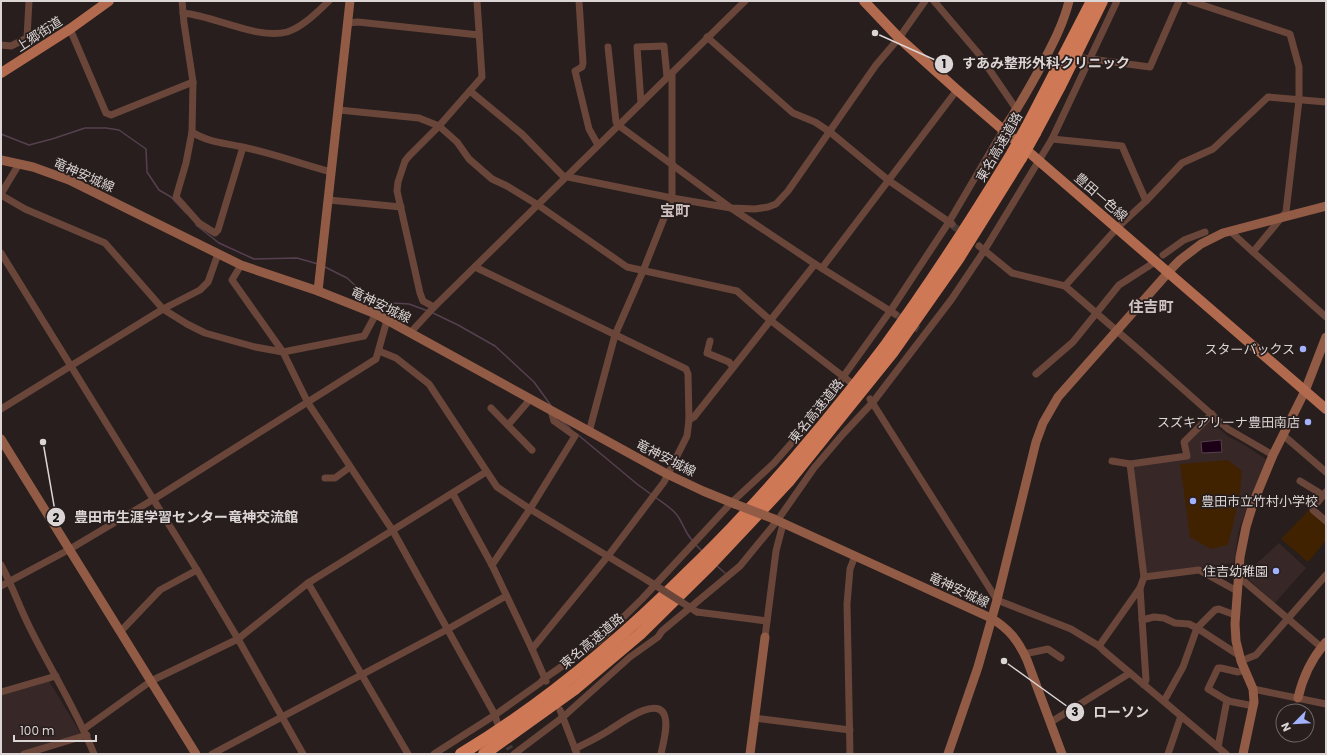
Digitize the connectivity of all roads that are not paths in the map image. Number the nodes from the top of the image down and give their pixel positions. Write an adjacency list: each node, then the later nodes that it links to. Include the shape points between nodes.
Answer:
1 (29, 1): 24 (street, via 27,38 11,46)
2 (109, 1): 20 (main road, 上郷街道)
3 (182, 1): 18 (street)
4 (329, 1): 18 (street, via 302,24 276,34 262,33 207,17)
5 (350, 1): 19 (street)
6 (477, 1): 21 (street)
7 (579, 1): 44 (street, via 584,63 575,72 590,129)
8 (745, 1): 22 (street)
9 (864, 1): 23 (main road, 豊田一色線)
10 (925, 1): 23 (street)
11 (934, 1): 36 (street, via 978,53)
12 (1069, 1): 36 (street, via 1056,44)
13 (1092, 1): 40 (highway, 東名高速道路)
14 (1102, 1): 40 (highway, 東名高速道路, via 1059,88)
15 (1117, 1): 26 (street)
16 (1179, 1): 26 (street, via 1150,67)
17 (1190, 1): 32 (street, via 1290,34 1298,67)
18 (182, 13): 29 (street)
19 (348, 23): 21 (street); 35 (street)
20 (70, 30): 27 (main road, 上郷街道); 29 (street, via 106,113 111,115)
21 (479, 35): 31 (street, via 482,77)
22 (707, 37): 28 (street); 42 (street, via 793,113 815,122)
23 (899, 38): 30 (main road, 豊田一色線); 42 (street, via 876,65)
24 (1, 46)
25 (608, 47): 37 (street)
26 (1087, 58): 43 (street)
27 (1, 73)
28 (669, 75): 34 (street); 34 (street, via 664,46 637,47); 50 (street)
29 (193, 82): 41 (street)
30 (957, 90): 39 (main road, 豊田一色線); 53 (street)
31 (470, 91): 38 (street); 52 (street, via 522,134)
32 (1299, 100): 33 (street); 57 (street, via 1268,97 1213,150 1182,163); 62 (street, via 1286,212)
33 (1326, 102)
34 (641, 104): 37 (street)
35 (339, 110): 38 (street, via 419,118); 51 (street)
36 (1017, 110): 39 (street)
37 (618, 125): 44 (street); 50 (street)
38 (439, 126): 58 (street, via 457,142 469,160 492,179); 60 (street, via 405,160 397,187)
39 (1003, 130): 48 (main road, 豊田一色線); 63 (street)
40 (1031, 130): 46 (highway, 東名高速道路, bridge)
41 (192, 132): 45 (street, via 217,142); 45 (street, via 176,198 201,225 215,233)
42 (830, 132): 53 (street); 61 (street, via 776,204 762,208)
43 (1052, 139): 48 (street); 57 (street, via 1122,146)
44 (598, 145): 52 (street)
45 (242, 147): 51 (street)
46 (1017, 155): 195 (highway, 東名高速道路, via 885,347 772,484 703,558 633,625 543,699); 196 (highway, 東名高速道路, via 958,259 892,353 788,482 710,565 640,634 576,688)
47 (1, 160): 49 (street, 竜神安城線)
48 (1038, 160): 64 (main road, 豊田一色線); 67 (street)
49 (19, 164): 54 (street); 70 (street, 竜神安城線, via 69,180)
50 (672, 165): 55 (street); 61 (street)
51 (331, 172): 56 (street)
52 (566, 177): 55 (street); 58 (street)
53 (888, 180): 63 (street); 75 (street)
54 (1, 195): 81 (street, via 25,209 105,243)
55 (672, 198): 61 (street); 76 (street)
56 (329, 200): 60 (street); 79 (street)
57 (1146, 201): 64 (street)
58 (538, 205): 74 (street); 76 (street, via 627,267)
59 (1326, 206): 62 (street)
60 (401, 207): 80 (street, via 420,293 423,300)
61 (731, 208): 72 (street)
62 (1281, 218): 65 (street); 68 (street)
63 (951, 223): 82 (street)
64 (1117, 228): 71 (main road, 豊田一色線); 78 (street)
65 (1230, 231): 66 (street); 68 (street)
66 (1205, 235): 71 (street, via 1184,240); 77 (street)
67 (982, 248): 78 (street, via 1012,274); 101 (street, via 951,300 921,333)
68 (1253, 252): 85 (street)
69 (1, 253): 95 (street)
70 (218, 254): 73 (street, 竜神安城線); 81 (street, via 208,282 200,290)
71 (1159, 258): 77 (main road, 豊田一色線); 84 (street, via 1119,285)
72 (815, 264): 75 (street); 87 (street)
73 (241, 265): 79 (street, 竜神安城線); 94 (street, via 232,280)
74 (475, 267): 80 (street); 90 (street)
75 (822, 268): 82 (street)
76 (643, 271): 87 (street, via 737,291); 90 (street)
77 (1168, 273): 88 (street); 99 (main road, 豊田一色線)
78 (1065, 286): 84 (street)
79 (318, 290): 83 (street, 竜神安城線)
80 (434, 307): 89 (street)
81 (163, 309): 94 (street, via 205,333); 95 (street)
82 (893, 312): 98 (street)
83 (376, 314): 86 (street, 竜神安城線); 94 (street, via 364,336)
84 (1096, 314): 88 (street); 97 (street, via 1073,342)
85 (1326, 317)
86 (387, 320): 89 (street, 竜神安城線); 93 (street)
87 (770, 320): 96 (street); 98 (street)
88 (1116, 330): 107 (street, via 1150,363); 146 (street, via 1058,397 1043,423)
89 (410, 333): 100 (street, 竜神安城線)
90 (615, 335): 108 (street, via 686,369); 110 (street)
91 (1326, 337): 99 (street)
92 (710, 341): 96 (street, via 707,353 729,362)
93 (379, 351): 102 (street, via 376,359); 118 (street, via 396,358 429,384)
94 (283, 352): 102 (street)
95 (71, 367): 104 (street); 125 (street)
96 (733, 367): 108 (street)
97 (1036, 374)
98 (846, 379): 126 (street, via 774,463)
99 (1306, 391): 105 (main road, 豊田一色線); 111 (street)
100 (528, 398): 106 (street, 竜神安城線); 109 (street)
101 (872, 400): 128 (street, via 814,468); 146 (street)
102 (308, 403): 117 (street); 125 (street)
103 (491, 408): 109 (street)
104 (1, 409)
105 (1326, 409)
106 (551, 410): 110 (street, 竜神安城線); 127 (street, via 554,421 574,436)
107 (1212, 414): 114 (street, via 1228,430); 116 (street, via 1184,442 1187,456)
108 (689, 420): 120 (street, via 687,436)
109 (508, 425): 113 (street)
110 (589, 432): 120 (street, 竜神安城線)
111 (1283, 435): 114 (street); 119 (street)
112 (3, 445): 131 (street)
113 (532, 450)
114 (1273, 456): 139 (street, via 1246,527)
115 (1112, 461): 116 (street)
116 (1130, 464): 138 (street)
117 (350, 467): 121 (street, via 335,478); 130 (street)
118 (486, 472): 124 (street); 127 (street, via 497,487)
119 (1326, 472)
120 (667, 474): 126 (street, 竜神安城線); 132 (street, via 664,482)
121 (325, 478)
122 (1300, 481): 123 (street)
123 (1324, 493): 129 (street, via 1313,508)
124 (453, 494): 130 (street); 135 (street)
125 (154, 499): 131 (street); 136 (street)
126 (733, 503): 128 (street, 竜神安城線, bridge); 166 (street, via 600,640)
127 (530, 508): 132 (street); 135 (street)
128 (778, 521): 133 (street, 竜神安城線); 151 (street); 178 (street, via 740,566 658,637 630,657)
129 (1326, 521)
130 (393, 531): 141 (street); 153 (street)
131 (70, 550): 140 (street); 154 (street)
132 (608, 556): 151 (street, bridge, via 697,612); 159 (street)
133 (855, 556): 148 (street, 竜神安城線); 183 (street, via 850,569 847,604)
134 (1, 565): 140 (street)
135 (492, 565): 145 (street)
136 (197, 570): 154 (street, via 160,590); 156 (street)
137 (1326, 576): 149 (street)
138 (1144, 577): 143 (street); 144 (street, via 1199,570)
139 (1239, 577): 144 (street); 149 (street)
140 (9, 580): 142 (street); 165 (street, via 29,627)
141 (308, 583): 156 (street); 164 (street)
142 (1, 586)
143 (1140, 588): 150 (street); 158 (street)
144 (1237, 591): 147 (street)
145 (506, 596): 153 (street); 159 (street)
146 (997, 600): 148 (street); 158 (street, via 1071,629)
147 (1235, 615): 152 (street, via 1215,610); 162 (street, via 1236,640)
148 (991, 618): 160 (street, 竜神安城線, via 1010,633); 200 (street, via 978,667)
149 (1288, 618): 157 (street); 162 (street, via 1256,655)
150 (1142, 620): 152 (street, via 1164,618); 168 (street, via 1146,680)
151 (767, 621): 155 (street)
152 (1198, 628): 162 (street); 173 (street, via 1183,668)
153 (448, 629): 164 (street); 180 (street)
154 (120, 631): 167 (street)
155 (765, 637): 181 (street)
156 (238, 639): 167 (street); 179 (street)
157 (1324, 645): 171 (street, via 1312,660 1303,678)
158 (1099, 646): 163 (street)
159 (532, 649): 166 (street)
160 (1024, 654): 161 (street, via 1048,649); 182 (street, 竜神安城線)
161 (1061, 658)
162 (1242, 662): 169 (street); 172 (street, via 1238,672 1218,668 1208,689)
163 (1130, 673): 168 (street); 182 (street)
164 (362, 674): 179 (street); 193 (street)
165 (56, 676): 170 (street); 184 (street)
166 (546, 680): 180 (street)
167 (151, 681): 184 (street); 190 (street)
168 (1144, 685): 173 (street)
169 (1253, 689): 171 (street); 175 (street)
170 (1, 692)
171 (1298, 698): 174 (street)
172 (1227, 700): 175 (street); 185 (street)
173 (1164, 702): 177 (street)
174 (1326, 704)
175 (1254, 706): 204 (street)
176 (560, 710): 178 (street)
177 (1181, 716): 185 (street); 202 (street)
178 (563, 717): 186 (street); 187 (street)
179 (282, 718): 191 (street); 192 (street)
180 (496, 718): 194 (street)
181 (754, 718): 183 (street); 198 (street)
182 (1051, 722): 201 (street, 竜神安城線)
183 (850, 730): 199 (street)
184 (85, 732): 188 (street); 189 (street)
185 (1218, 747): 203 (street)
186 (512, 752)
187 (576, 752): 197 (street, via 618,724 650,708 660,710 665,716)
188 (24, 754)
189 (94, 754)
190 (196, 754)
191 (212, 754)
192 (303, 754)
193 (408, 754)
194 (434, 754)
195 (461, 754)
196 (484, 754)
197 (662, 754)
198 (750, 754)
199 (850, 754)
200 (948, 754)
201 (1062, 754)
202 (1168, 754)
203 (1226, 754)
204 (1243, 754)

